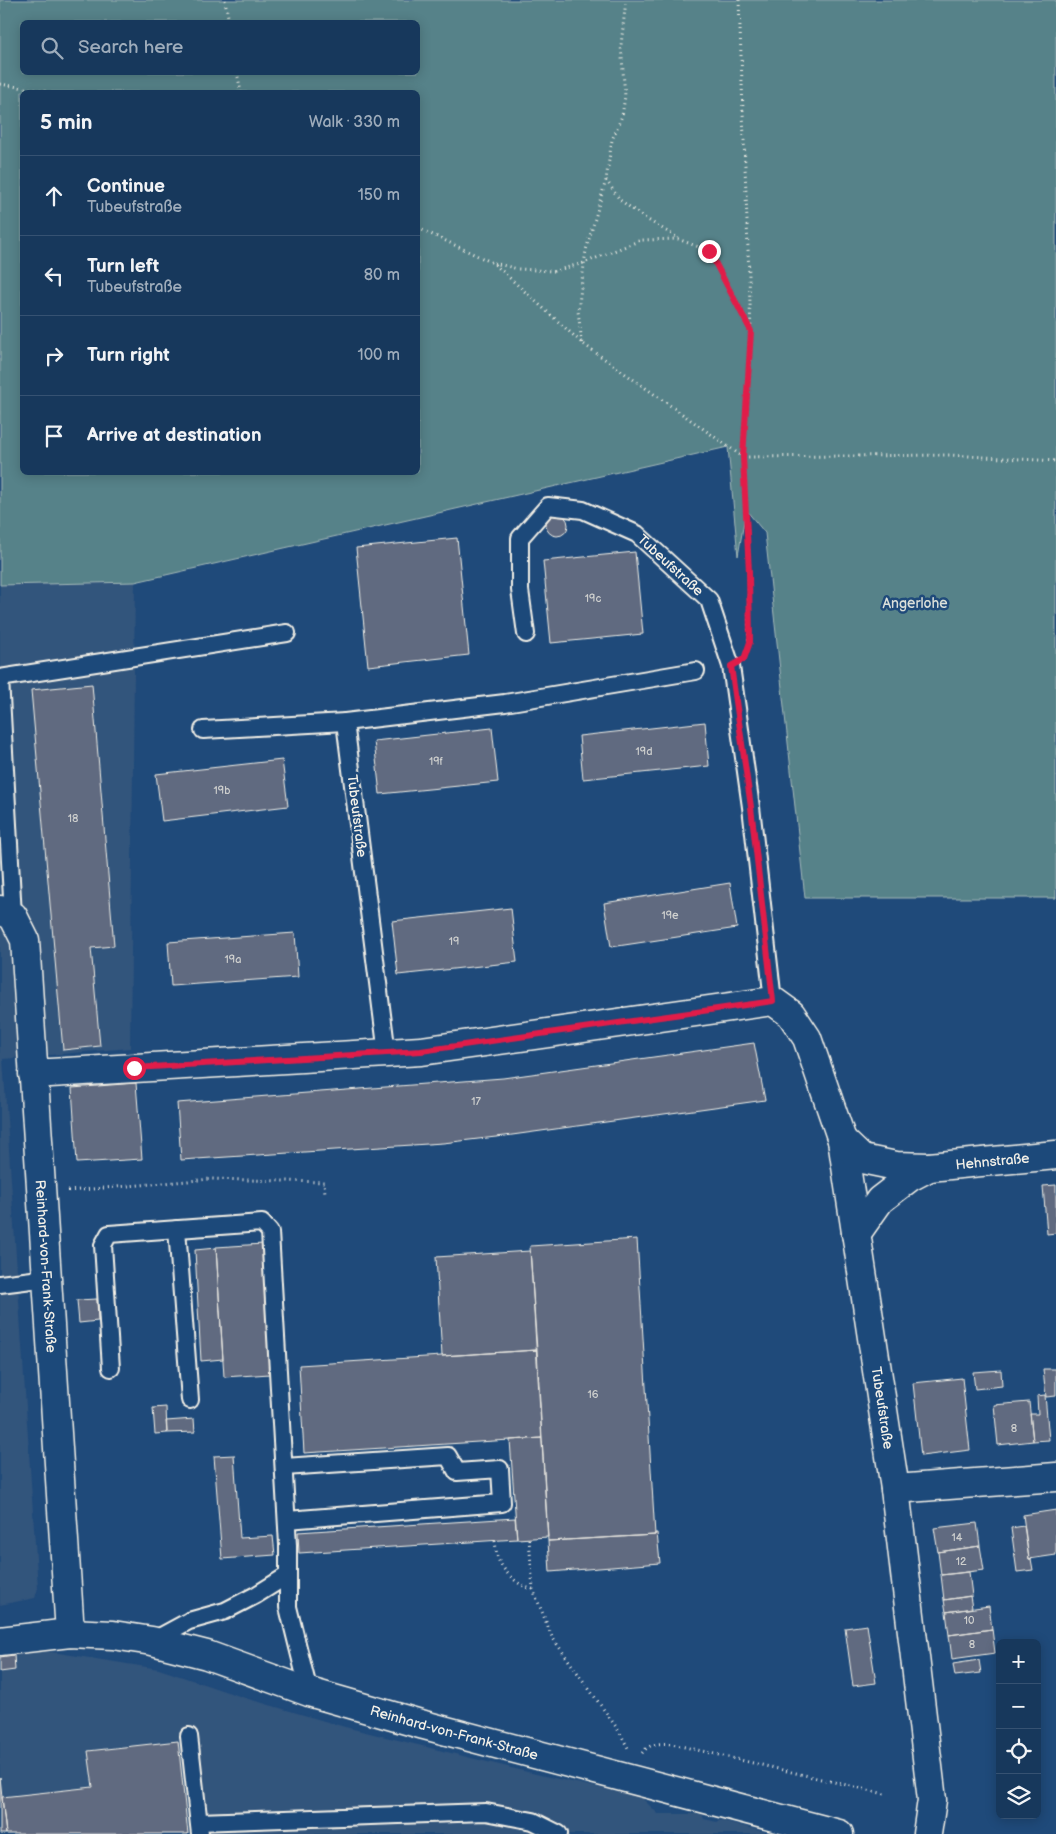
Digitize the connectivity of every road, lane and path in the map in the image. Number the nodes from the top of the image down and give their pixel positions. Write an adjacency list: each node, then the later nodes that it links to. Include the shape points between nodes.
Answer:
1 (225, 0): 4 (path)
2 (626, 0): 9 (path, via 621,45 625,96 622,116 612,140)
3 (739, 0): 14 (path)
4 (229, 20)
5 (237, 75): 8 (path)
6 (0, 84): 7 (path)
7 (37, 90)
8 (240, 90)
9 (606, 180): 11 (path, via 620,200); 13 (path)
10 (420, 229): 12 (path)
11 (678, 239): 13 (path, via 641,240); 14 (path, via 709,251)
12 (493, 263): 13 (path, via 518,269 554,271); 15 (path)
13 (584, 263): 15 (path, via 578,311)
14 (751, 331): 16 (path)
15 (582, 343): 16 (path)
16 (743, 457): 17 (path, via 950,455); 20 (path, via 750,642 744,659)
17 (1056, 461)
18 (287, 633): 24 (lane, via 0,678)
19 (526, 634): 20 (lane, Tubeufstraße, via 520,590 520,538 548,506 583,510 637,534 709,600)
20 (731, 666): 25 (lane, Tubeufstraße)
21 (696, 671): 22 (lane, via 505,703)
22 (345, 722): 23 (lane); 26 (lane, Tubeufstraße)
23 (203, 730)
24 (7, 913): 27 (street, Reinhard-von-Frank-Straße, via 25,940)
25 (773, 1001): 26 (street); 28 (street, Tubeufstraße, via 791,1014 807,1038)
26 (387, 1054): 27 (street)
27 (33, 1074): 31 (street, Reinhard-von-Frank-Straße)
28 (842, 1140): 30 (street, Hehnstraße, via 862,1158 896,1166); 34 (street, Tubeufstraße)
29 (1056, 1155): 30 (street, Hehnstraße)
30 (929, 1167): 34 (street, Hehnstraße, via 880,1200)
31 (42, 1194): 32 (path, via 226,1179 324,1182); 35 (street, Reinhard-von-Frank-Straße)
32 (325, 1194)
33 (177, 1229): 37 (lane, via 109,1234 102,1245); 38 (lane); 39 (lane, via 262,1223 270,1232)
34 (856, 1234): 41 (street, Tubeufstraße)
35 (48, 1278): 36 (lane); 47 (street, Reinhard-von-Frank-Straße)
36 (0, 1284)
37 (110, 1368)
38 (190, 1400)
39 (284, 1467): 42 (lane); 42 (lane, via 448,1456 457,1472 500,1469 502,1503)
40 (1056, 1477): 41 (street)
41 (895, 1489): 58 (street, Tubeufstraße, via 932,1800)
42 (287, 1520): 45 (lane)
43 (529, 1538): 46 (path)
44 (495, 1541): 46 (path, via 498,1560 507,1572 526,1588)
45 (288, 1575): 49 (lane, via 225,1611 189,1621); 50 (lane, via 288,1608)
46 (533, 1589): 52 (path, via 552,1637 619,1731)
47 (70, 1633): 48 (street, Reinhard-von-Frank-Straße); 49 (street, Reinhard-von-Frank-Straße)
48 (0, 1640)
49 (152, 1641): 50 (street, Reinhard-von-Frank-Straße, via 207,1655)
50 (309, 1692): 57 (street, Reinhard-von-Frank-Straße)
51 (189, 1736): 55 (lane)
52 (630, 1754)
53 (640, 1754): 54 (path, via 658,1743 672,1744)
54 (885, 1794)
55 (200, 1828): 56 (lane, via 486,1812 533,1821)
56 (559, 1834)
57 (839, 1834)
58 (927, 1834)

